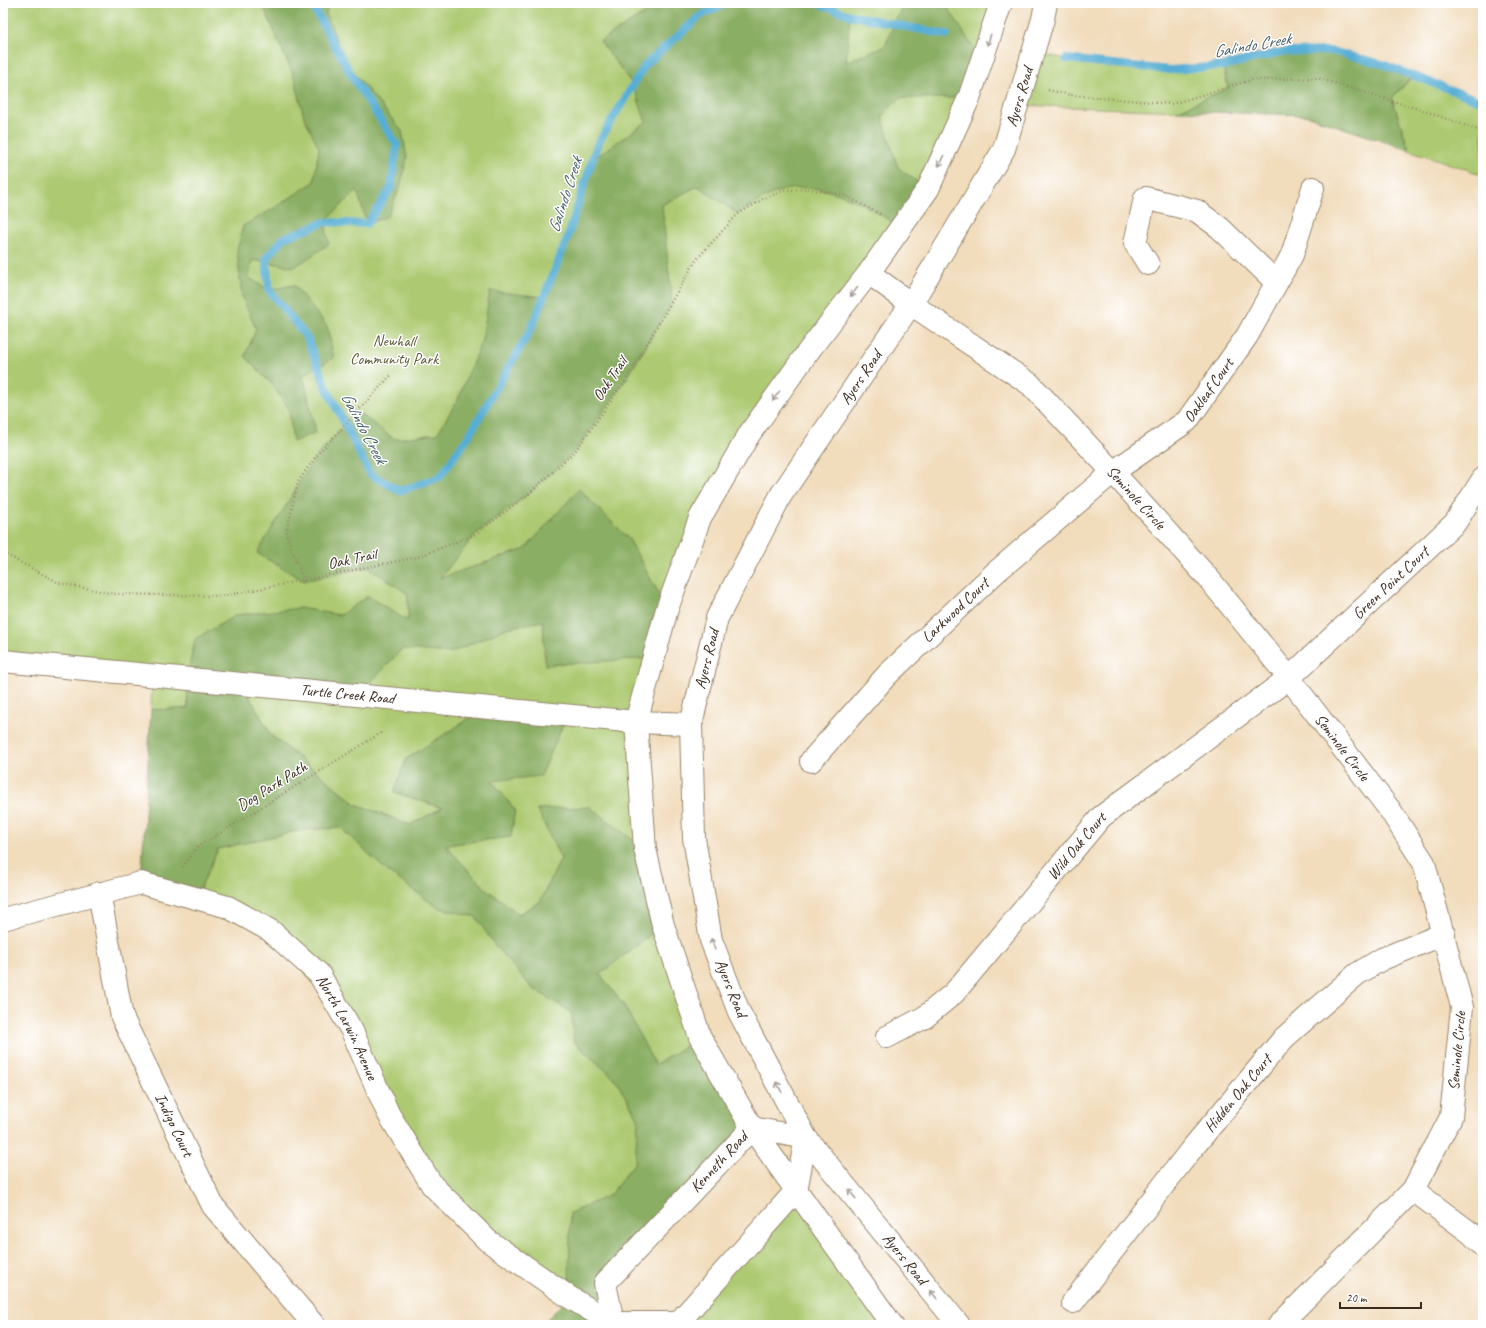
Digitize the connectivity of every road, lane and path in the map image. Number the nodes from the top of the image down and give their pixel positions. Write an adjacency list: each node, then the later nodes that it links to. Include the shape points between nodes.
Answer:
1 (1001, 3): 6 (street, one-way to 6, via 969,98 928,189)
2 (1046, 3): 3 (street, Ayers Road)
3 (1024, 84): 4 (path, via 1071,95 1172,104 1251,80 1318,78); 10 (street, Ayers Road, via 1004,149)
4 (1483, 132)
5 (1313, 188): 9 (street, Oakleaf Court, via 1292,255)
6 (901, 228): 8 (street); 15 (path, Oak Trail, via 869,207 842,194 808,189 785,190 763,198 738,214 696,260 623,384 576,450 531,492 476,534 418,557)
7 (1148, 264): 9 (street, via 1135,243 1145,198 1197,212 1220,228)
8 (869, 273): 10 (street, Seminole Circle); 18 (street, one-way to 18, via 750,433 700,518 667,609)
9 (1276, 282): 12 (street, Oakleaf Court, via 1247,336 1187,421)
10 (911, 304): 12 (street, Seminole Circle, via 1030,384); 19 (street, Ayers Road, via 781,494 717,618)
11 (392, 374): 15 (path, via 316,456 298,482 286,534)
12 (1113, 472): 17 (street, Seminole Circle, via 1209,579); 21 (street, Larkwood Court, via 996,572 886,675)
13 (1483, 479): 17 (street, Green Point Court, via 1455,523)
14 (3, 553): 15 (path, Oak Trail, via 59,583 114,594 224,596)
15 (304, 581)
16 (3, 661): 18 (street, Turtle Creek Road)
17 (1289, 678): 25 (street, Seminole Circle, via 1390,810 1424,862); 26 (street, Wild Oak Court, via 1101,817 954,993 925,1017)
18 (636, 722): 19 (street, Turtle Creek Road); 27 (street, via 645,849 663,925 700,1037)
19 (691, 724): 28 (street, Ayers Road, one-way to 19, via 739,1012 711,940 694,838)
20 (381, 733): 22 (path, Dog Park Path, via 196,848)
21 (811, 761)
22 (183, 867)
23 (99, 893): 24 (street, North Larwin Avenue); 33 (street, North Larwin Avenue, via 141,883 228,907 272,931 319,974 352,1031 388,1113 432,1185 487,1240 569,1297); 34 (street, Indigo Court, via 122,1016 214,1206)
24 (3, 919)
25 (1444, 934): 29 (street, Seminole Circle, via 1462,1007 1451,1117); 32 (street, Hidden Oak Court, via 1382,958 1357,974 1284,1038 1190,1152)
26 (887, 1037)
27 (752, 1128): 28 (street, Kenneth Road); 30 (street); 33 (street, Kenneth Road, via 605,1283)
28 (806, 1138): 30 (street); 36 (street, Ayers Road, one-way to 28)
29 (1413, 1190): 31 (street, via 1472,1234); 37 (street, Seminole Circle)
30 (796, 1191): 33 (street, via 678,1323); 35 (street)
31 (1483, 1246)
32 (1074, 1302)
33 (615, 1324)
34 (314, 1325)
35 (892, 1325)
36 (959, 1325)
37 (1278, 1325)

